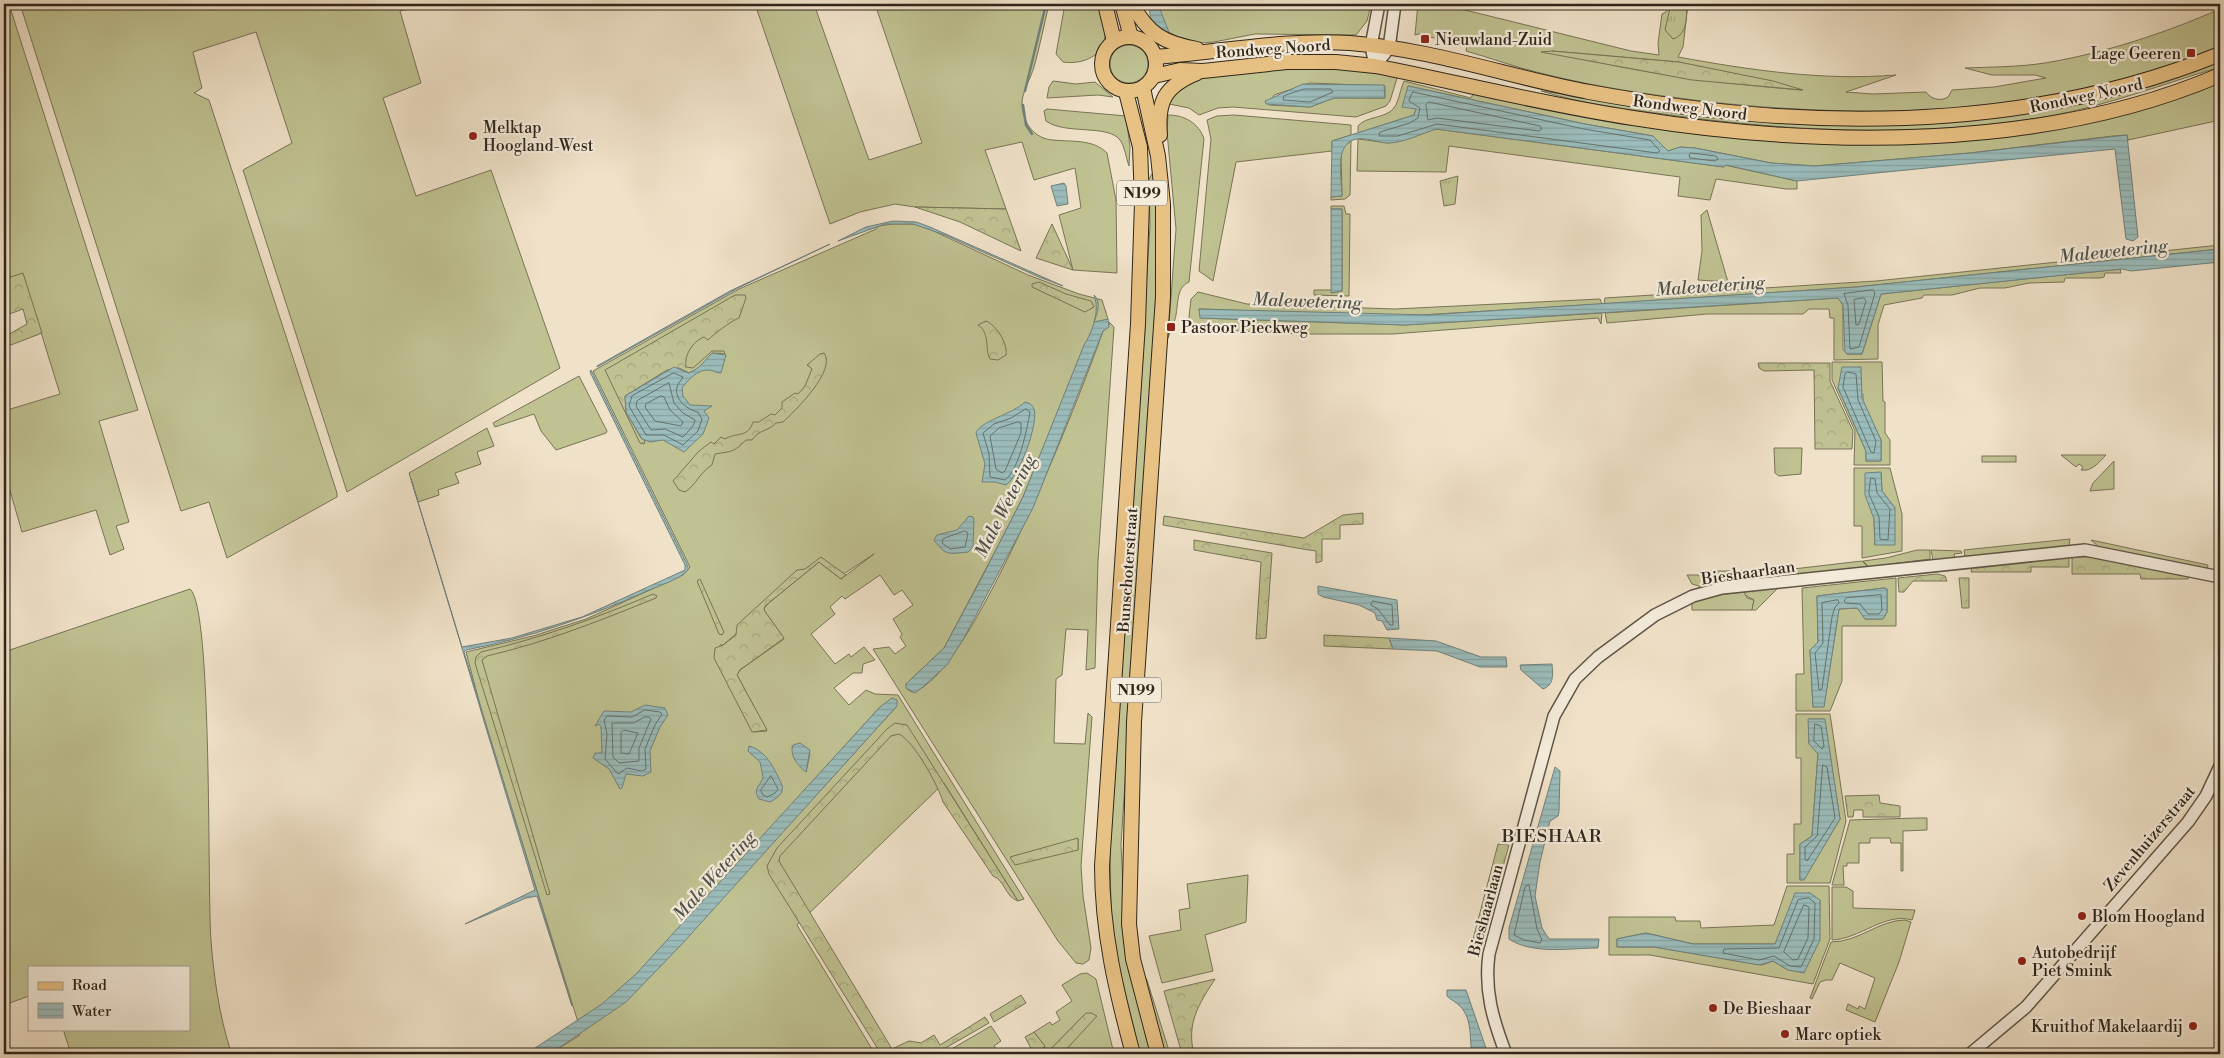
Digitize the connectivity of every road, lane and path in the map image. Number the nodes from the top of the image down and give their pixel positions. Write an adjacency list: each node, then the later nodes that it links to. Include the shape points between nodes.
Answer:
1 (1105, 4): 7 (main road)
2 (1122, 4): 6 (main road)
3 (1132, 4): 10 (main road, via 1144,24 1162,38 1181,46)
4 (1379, 4): 8 (street)
5 (1395, 4): 9 (street)
6 (1131, 37): 7 (main road); 12 (main road, via 1146,43)
7 (1114, 41): 18 (main road, via 1104,51 1102,69 1112,86)
8 (1371, 46): 9 (main road, Rondweg Noord); 10 (main road, Rondweg Noord, via 1327,42); 13 (street)
9 (1389, 48): 11 (main road, Rondweg Noord, via 1635,100 1774,115 1904,119 1972,115 2076,99 2157,77); 13 (street)
10 (1208, 50): 12 (main road, Rondweg Noord)
11 (2220, 54)
12 (1155, 57): 16 (main road)
13 (1375, 66): 14 (main road, Rondweg Noord, via 1313,61); 15 (main road, Rondweg Noord, via 1632,118 1756,132 1879,137 1940,136 2045,124 2164,96)
14 (1203, 71): 16 (main road, Rondweg Noord, via 1180,70); 19 (main road, via 1181,79 1164,98 1159,120)
15 (2220, 75)
16 (1154, 76): 17 (main road)
17 (1143, 88): 18 (main road); 19 (main road, Bunschoterstraat / N199)
18 (1126, 92): 22 (main road, Bunschoterstraat / N199, via 1137,132 1142,175 1139,297 1102,899 1111,971)
19 (1158, 156): 23 (main road, Bunschoterstraat / N199, via 1163,204 1163,297 1134,722 1130,924 1133,959)
20 (2220, 577): 24 (street, Bieshaarlaan, via 2085,550 1722,588 1693,596 1655,615 1598,657 1575,679 1554,716 1489,954 1486,976 1490,1011)
21 (2220, 766): 25 (street, Zevenhuizerstraat, via 2206,796 2188,822 2026,1007)
22 (1133, 1054)
23 (1158, 1054)
24 (1506, 1054)
25 (1970, 1054)

